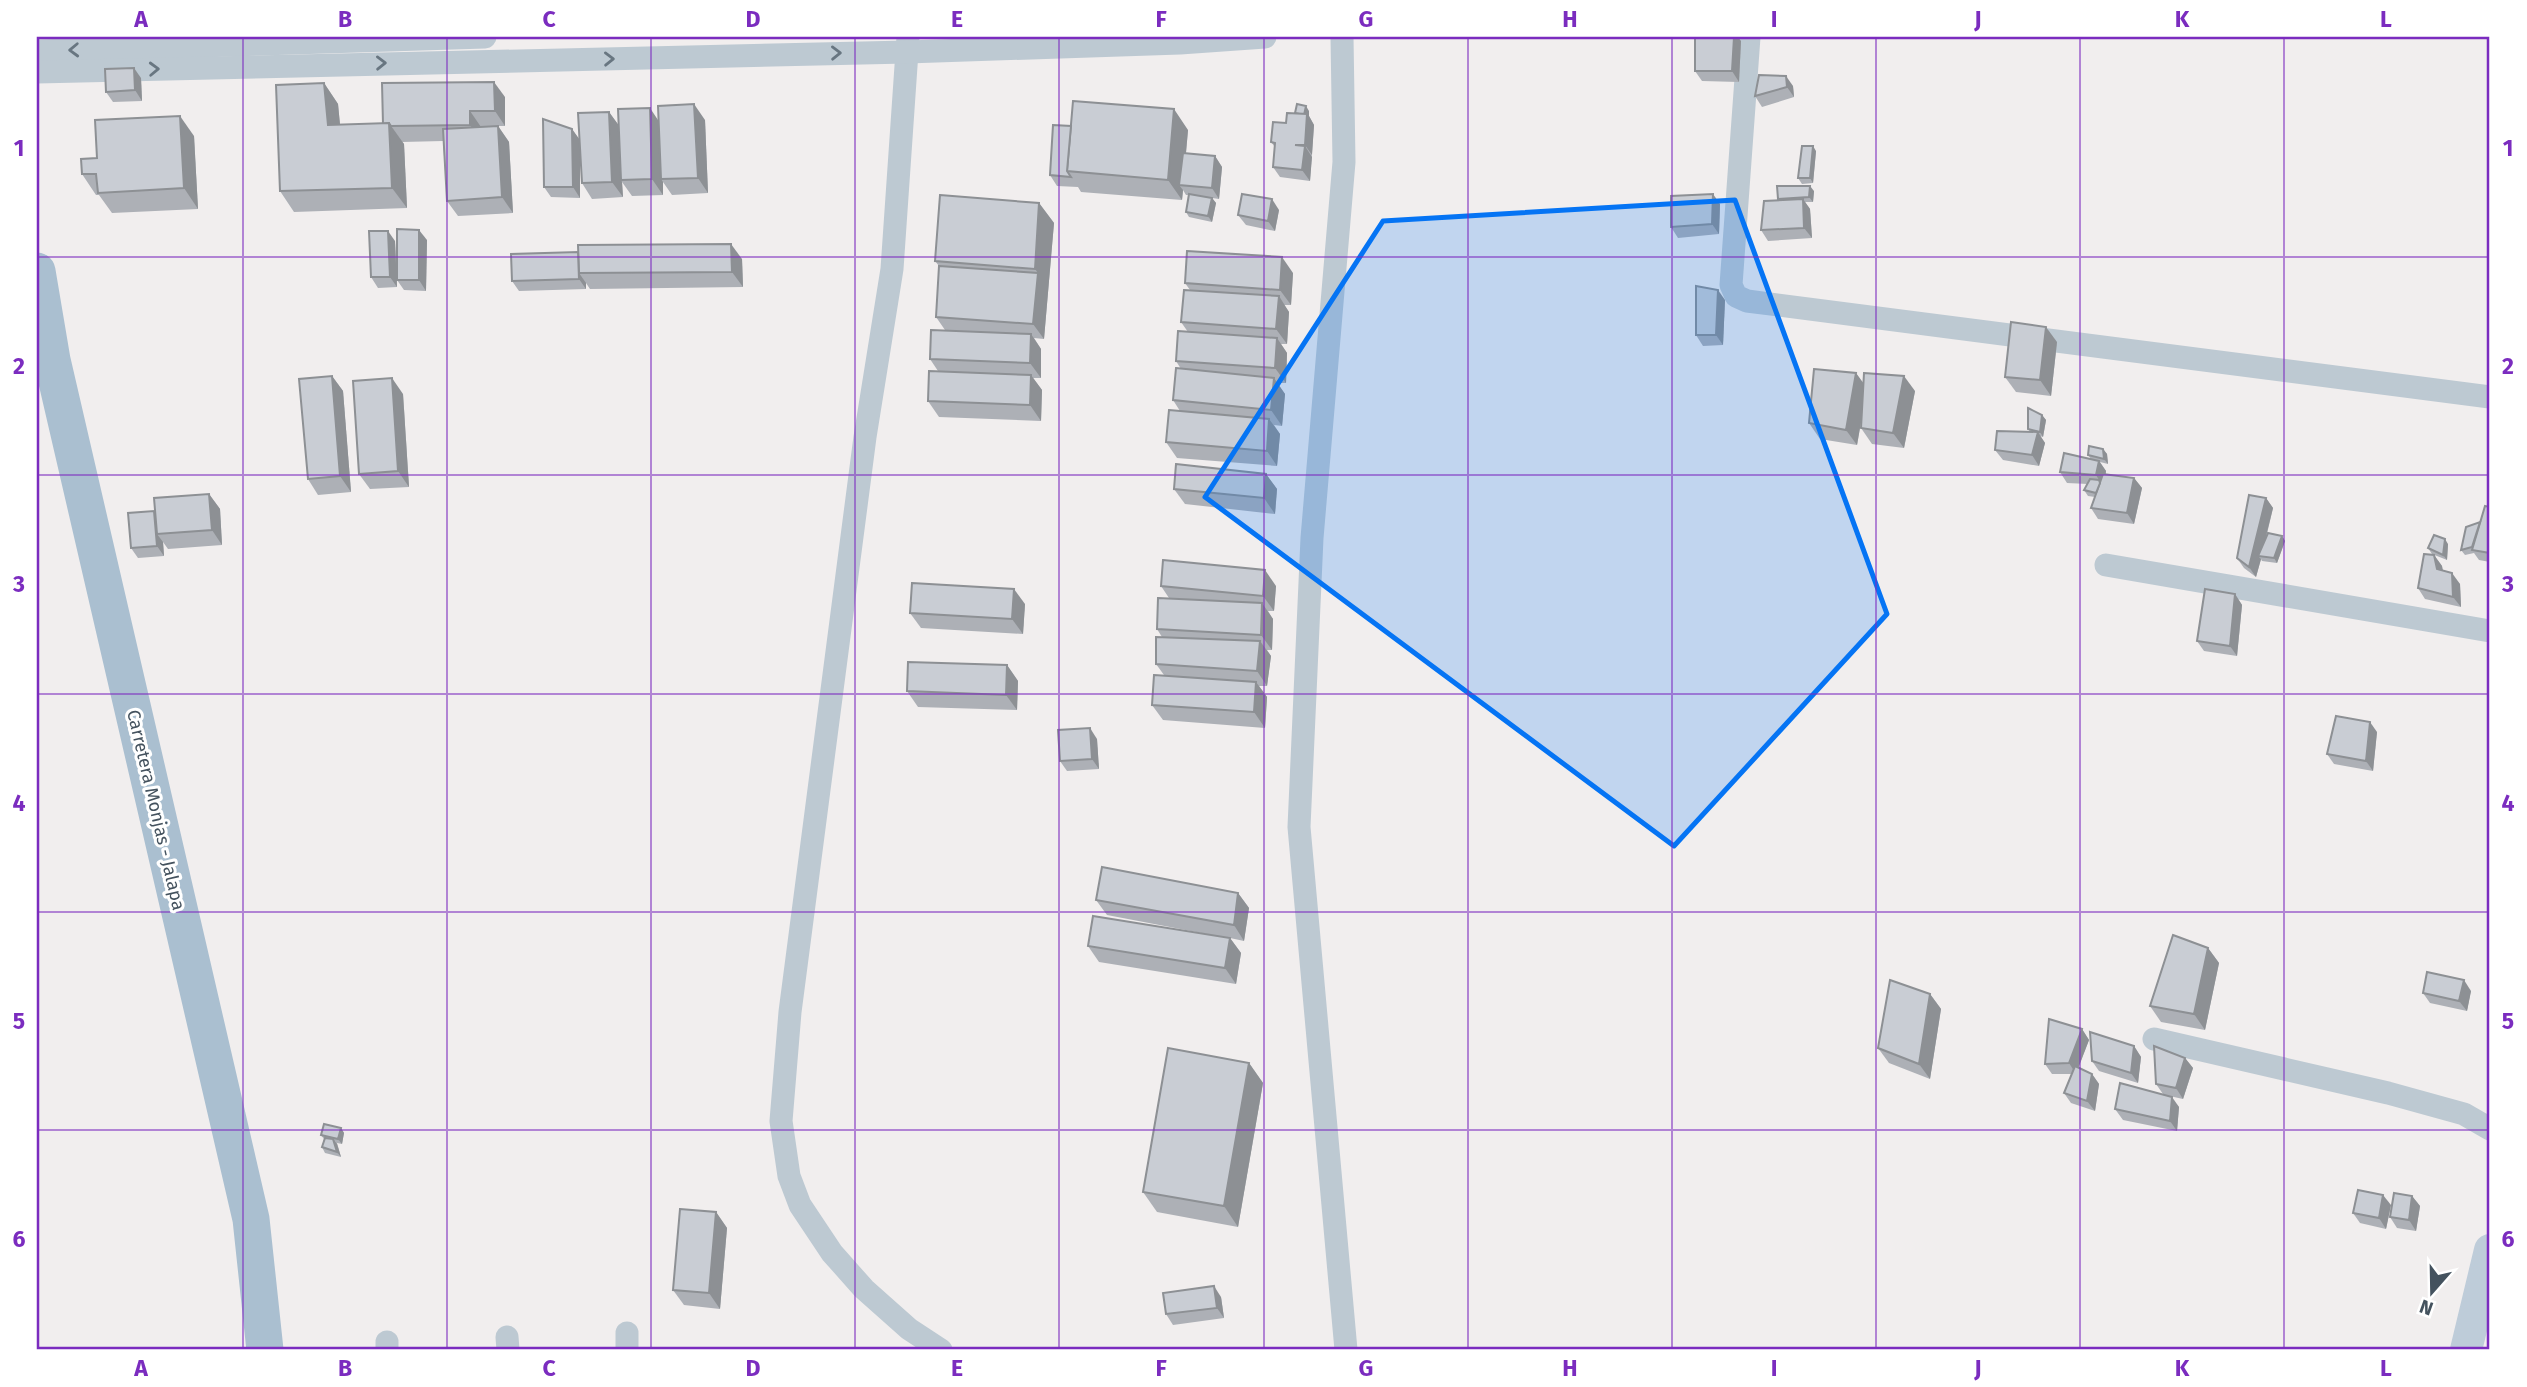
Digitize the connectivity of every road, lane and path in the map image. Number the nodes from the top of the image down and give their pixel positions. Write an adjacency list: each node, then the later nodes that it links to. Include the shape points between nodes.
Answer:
1 (485, 37): 7 (street, one-way to 7)
2 (1265, 37): 5 (street)
3 (1342, 37): 19 (street, via 1344,162 1312,538 1299,827)
4 (1749, 37): 11 (street, via 1731,285 1736,296)
5 (1180, 40): 6 (street)
6 (908, 44): 8 (street, one-way to 6); 18 (street, via 892,269 864,438 791,998 781,1121 789,1176 800,1205 832,1253 864,1289)
7 (37, 51)
8 (37, 72)
9 (37, 271): 10 (main road, Carretera Monjas - Jalapa)
10 (44, 361): 17 (main road, Carretera Monjas - Jalapa, via 251,1219)
11 (2490, 397)
12 (2106, 565): 13 (street)
13 (2490, 631)
14 (2154, 1039): 15 (street, via 2388,1093 2464,1114)
15 (2490, 1129)
16 (2490, 1250): 20 (street)
17 (265, 1350)
18 (941, 1350)
19 (1346, 1350)
20 (2466, 1350)

